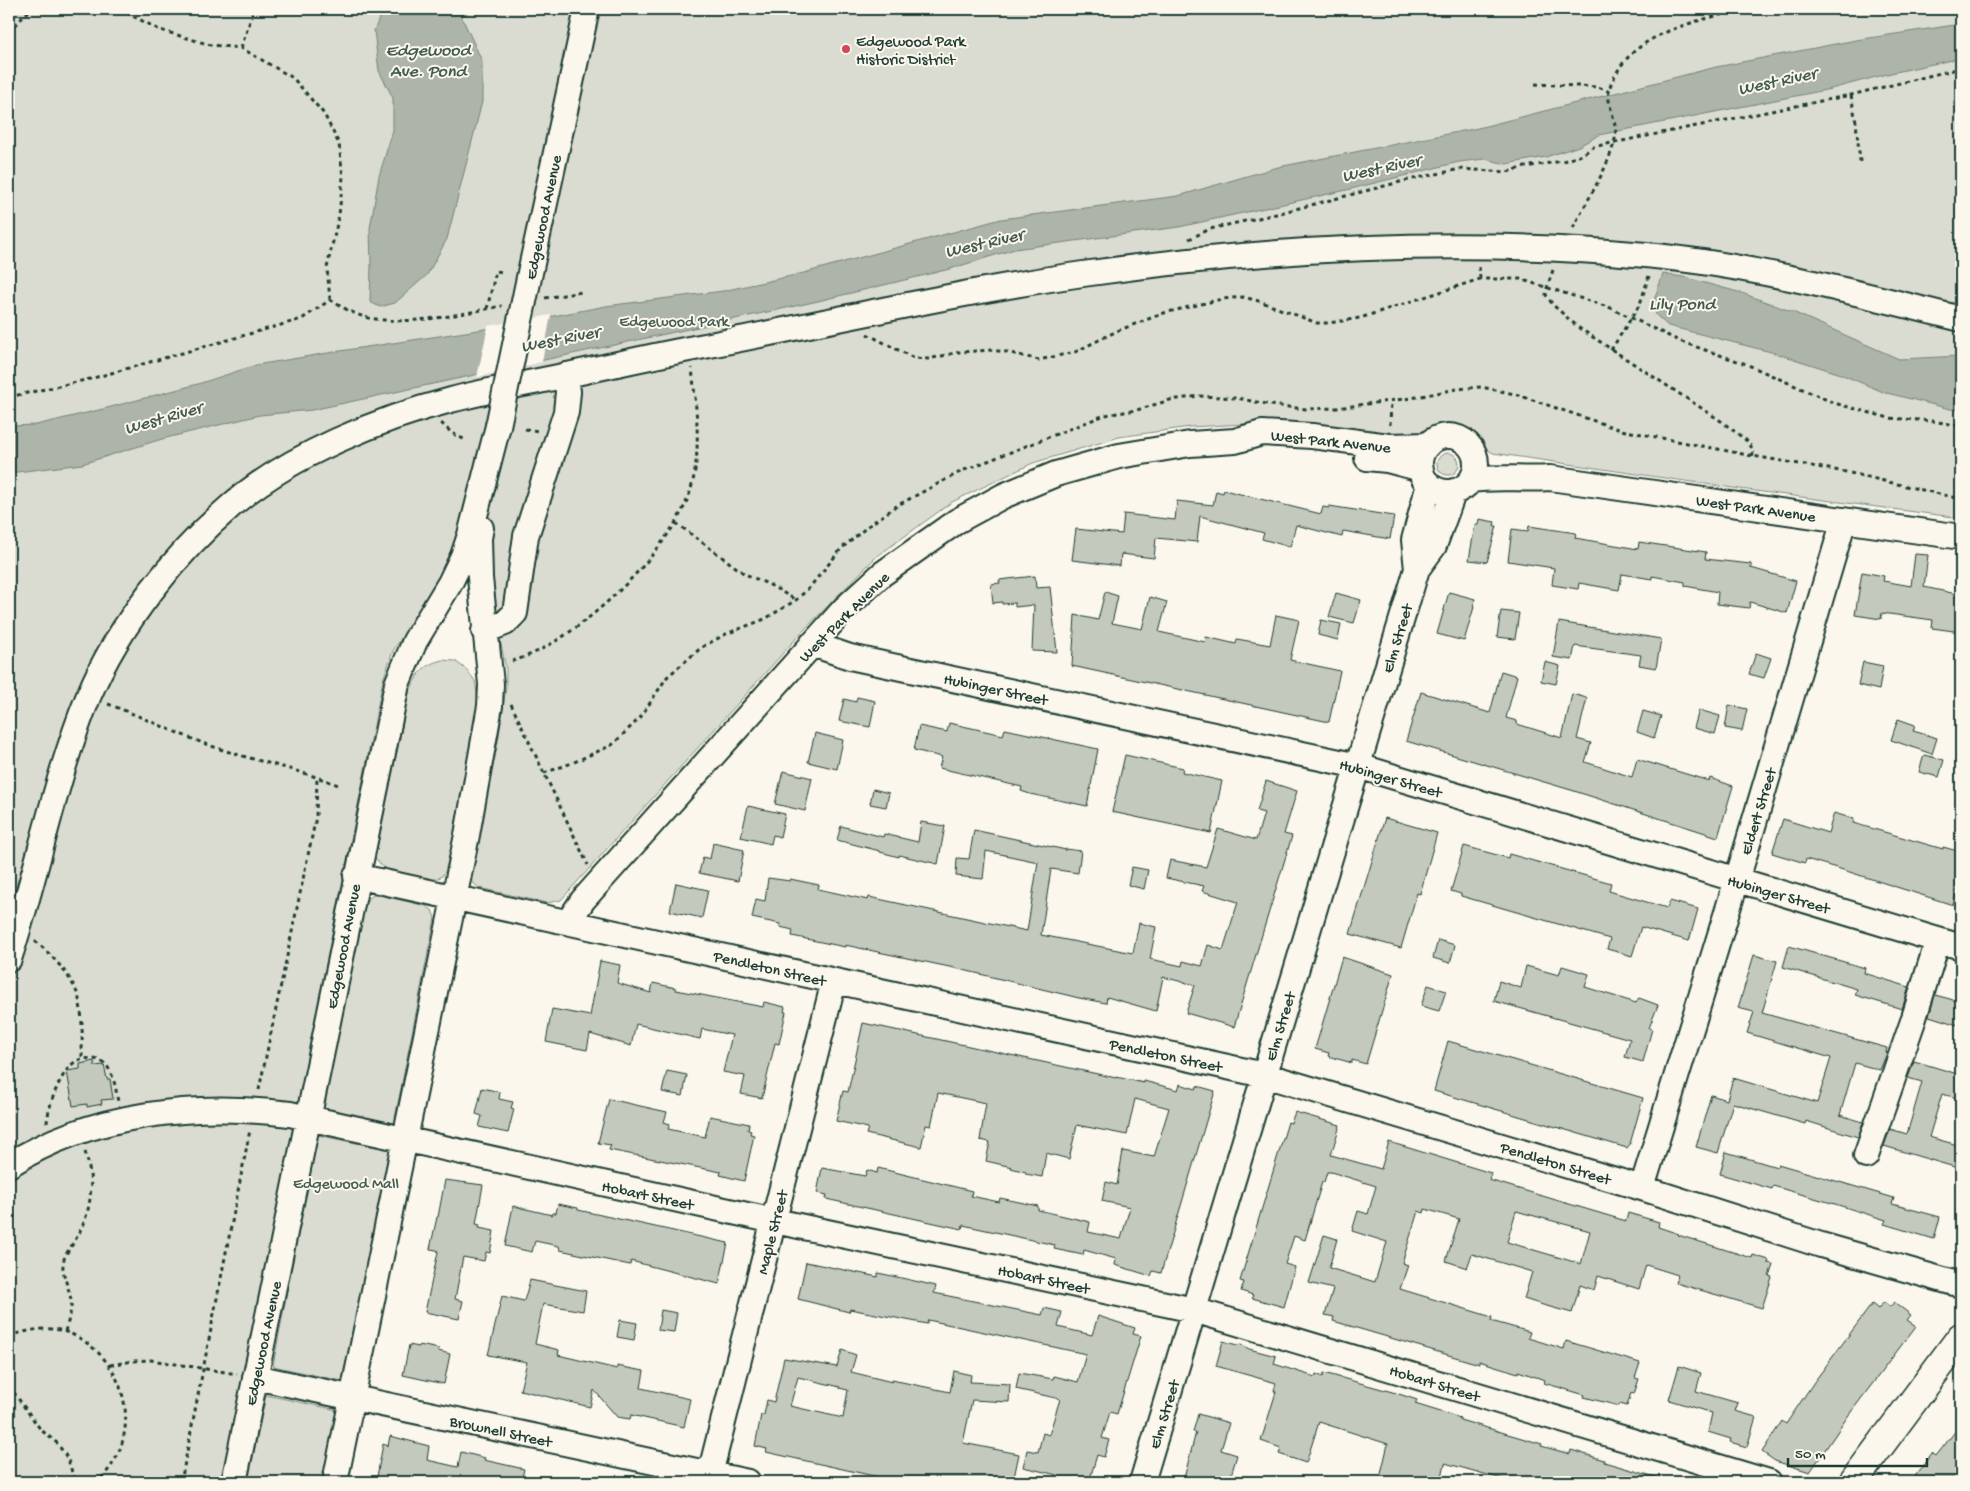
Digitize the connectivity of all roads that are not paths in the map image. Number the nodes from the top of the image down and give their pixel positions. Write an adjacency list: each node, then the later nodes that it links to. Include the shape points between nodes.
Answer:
1 (587, 9): 4 (street, Edgewood Avenue, bridge)
2 (1961, 319): 3 (street, via 1755,271 1652,256 1563,248 1429,246 1262,255 1081,275 848,316)
3 (566, 375): 14 (street, via 566,412 526,536 515,614 505,623); 23 (street, via 430,406 377,425 301,459 273,474 235,502 188,548 160,580 114,646 88,696 58,785)
4 (498, 426): 14 (street, Edgewood Avenue, via 479,538); 17 (street, Edgewood Avenue, via 463,556 415,641 397,684)
5 (1235, 441): 6 (street, West Park Avenue, via 1262,433 1280,433 1389,446); 8 (street, West Park Avenue, via 1261,449 1387,460); 15 (street, West Park Avenue, via 1190,444 1119,456 1056,474 1003,496 951,525 882,574)
6 (1428, 445): 7 (street, via 1445,437 1454,437 1463,441); 8 (street, via 1422,456)
7 (1473, 453): 9 (street, West Park Avenue, via 1528,467); 10 (street, via 1476,469)
8 (1425, 477): 10 (street, via 1440,491); 13 (street, Elm Street, via 1414,540)
9 (1550, 478): 10 (street, West Park Avenue, via 1500,477); 11 (street, West Park Avenue)
10 (1463, 486): 13 (street, Elm Street, via 1434,546)
11 (1844, 520): 12 (street, West Park Avenue); 18 (street, Eldert Street)
12 (1961, 537)
13 (1417, 570): 16 (street, Elm Street)
14 (484, 631): 19 (street, Edgewood Avenue, via 491,684 490,706 483,757)
15 (812, 644): 16 (street, Hubinger Street, via 850,657); 20 (street, West Park Avenue, via 583,900)
16 (1358, 766): 18 (street, Hubinger Street); 25 (street, Elm Street)
17 (356, 876): 19 (street, Pendleton Street); 26 (street, Edgewood Avenue)
18 (1736, 881): 21 (street, Hubinger Street); 30 (street, Eldert Street)
19 (454, 897): 20 (street, Pendleton Street); 27 (street, Edgewood Avenue)
20 (568, 922): 24 (street, Pendleton Street)
21 (1938, 940): 22 (street, Hubinger Street); 28 (street)
22 (1961, 947)
23 (9, 959)
24 (834, 981): 25 (street, Pendleton Street); 31 (street, Maple Street)
25 (1264, 1075): 30 (street, Pendleton Street); 33 (street, Elm Street)
26 (308, 1118): 27 (street, Hobart Street); 29 (street, Hobart Street, via 254,1110 168,1113 79,1132 29,1152); 35 (street, Edgewood Avenue)
27 (405, 1140): 31 (street, Hobart Street); 36 (street, Edgewood Avenue)
28 (1866, 1156)
29 (9, 1165)
30 (1642, 1188): 32 (street, Pendleton Street)
31 (773, 1221): 33 (street, Hobart Street); 37 (street, Maple Street)
32 (1961, 1285)
33 (1194, 1310): 41 (street, Elm Street); 42 (street, Hobart Street)
34 (1961, 1337): 43 (main road)
35 (255, 1377): 36 (street, Brownell Street); 38 (street, Edgewood Avenue)
36 (352, 1399): 37 (street, Brownell Street); 39 (street, Edgewood Avenue)
37 (709, 1478): 40 (street, Brownell Street)
38 (234, 1482)
39 (335, 1482)
40 (748, 1482)
41 (1142, 1482)
42 (1769, 1482)
43 (1853, 1482)

